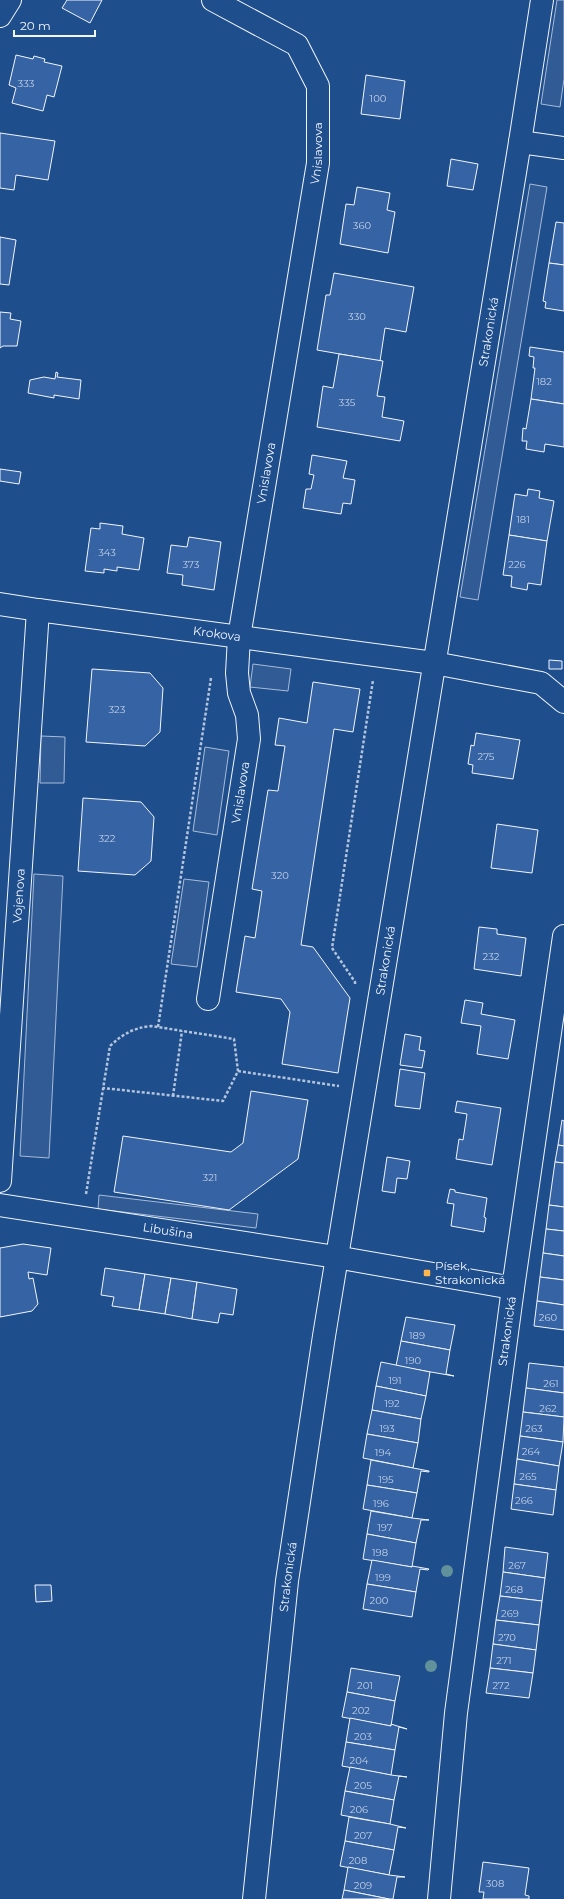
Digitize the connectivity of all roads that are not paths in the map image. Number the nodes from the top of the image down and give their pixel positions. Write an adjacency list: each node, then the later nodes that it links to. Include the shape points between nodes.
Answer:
1 (10, 0): 4 (street)
2 (213, 0): 9 (street, Vnislavova, via 297,45 318,86 318,163)
3 (542, 0): 5 (street, Strakonická)
4 (0, 16)
5 (520, 142): 6 (street); 10 (street, Strakonická)
6 (564, 148)
7 (0, 604): 8 (street, Krokova)
8 (38, 610): 9 (street, Krokova); 14 (street, Vojenova)
9 (239, 637): 10 (street, Krokova); 13 (street, Vnislavova, via 237,673 239,693 247,715 249,739)
10 (434, 663): 11 (street, via 541,683); 16 (street, Strakonická)
11 (564, 702)
12 (564, 936): 17 (street, Strakonická)
13 (208, 999)
14 (0, 1181)
15 (0, 1206): 16 (street, Libušina)
16 (336, 1257): 17 (street, Strakonická); 18 (street, Strakonická, via 287,1581)
17 (513, 1288): 19 (street, Strakonická, via 456,1713)
18 (254, 1899)
19 (439, 1899)

